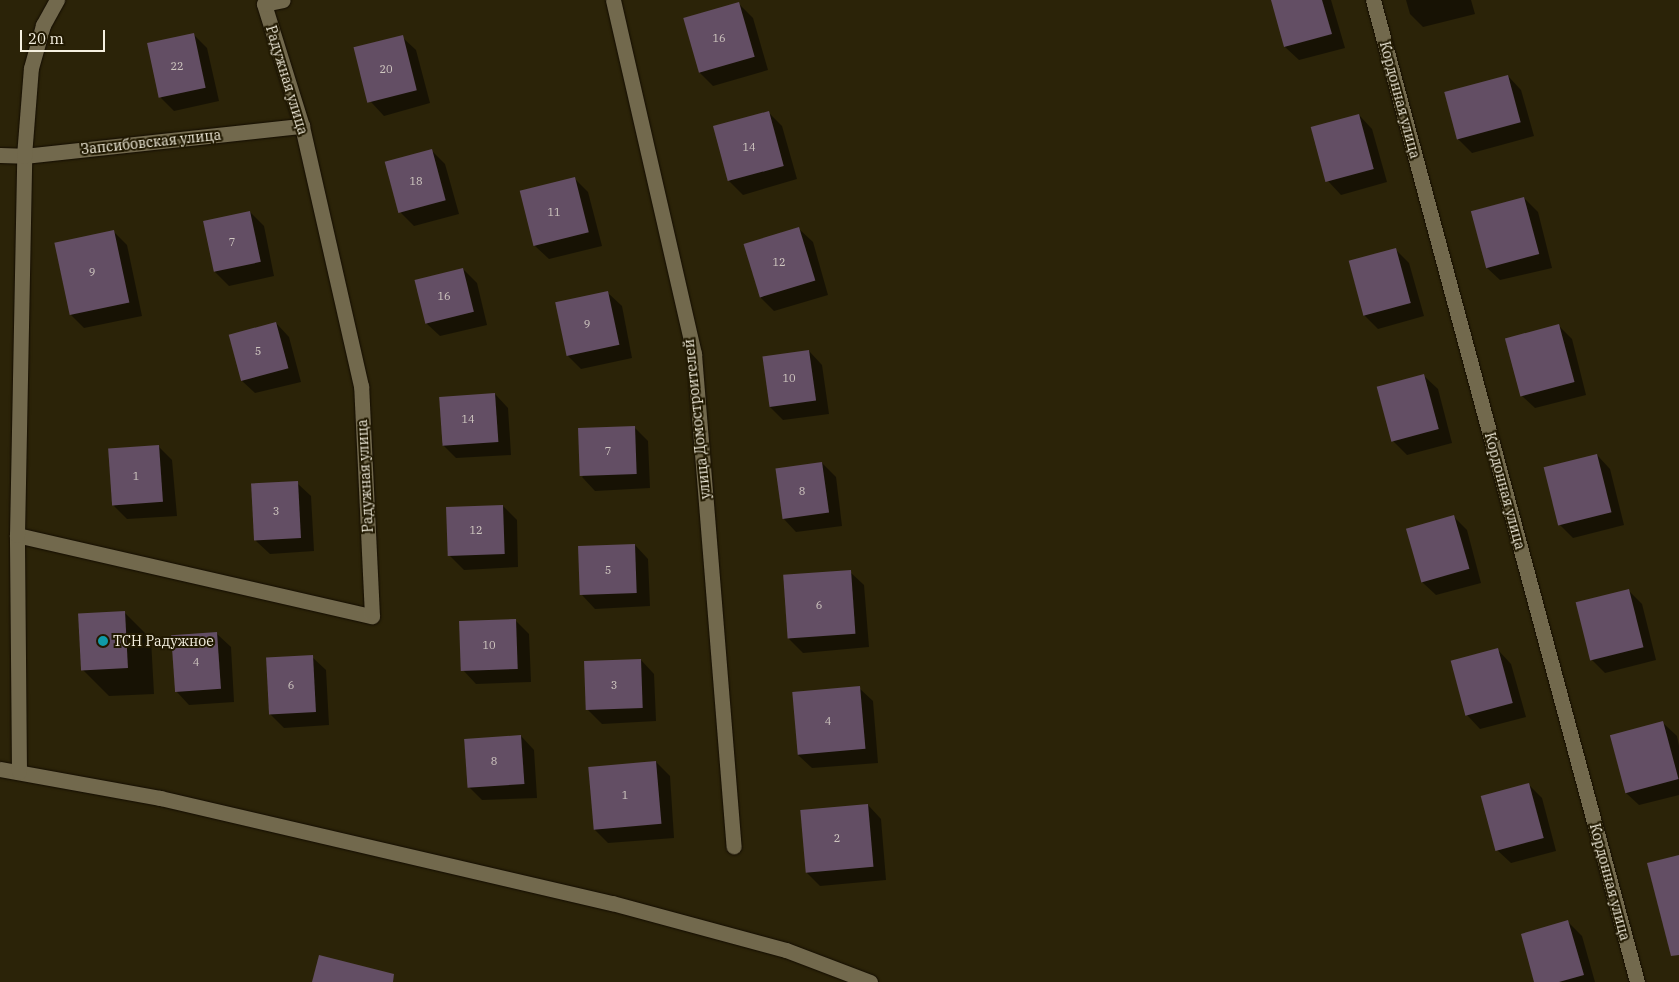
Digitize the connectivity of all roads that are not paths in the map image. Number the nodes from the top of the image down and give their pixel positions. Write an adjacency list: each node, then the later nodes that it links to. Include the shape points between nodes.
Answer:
1 (57, 0): 7 (street, via 44,25 31,68)
2 (283, 0): 5 (street, Радужная улица, via 264,4)
3 (613, 0): 11 (street, улица Домостроителей, via 694,354)
4 (1373, 0): 13 (street, Кордонная улица)
5 (302, 126): 7 (street, Запсибовская улица); 8 (street, Радужная улица, via 361,386 372,616)
6 (0, 156): 7 (street, Запсибовская улица)
7 (24, 156): 8 (street)
8 (17, 535): 10 (street)
9 (0, 769): 10 (street)
10 (19, 772): 12 (street, via 160,798 612,903 786,950)
11 (734, 846)
12 (870, 982)
13 (1637, 982)

